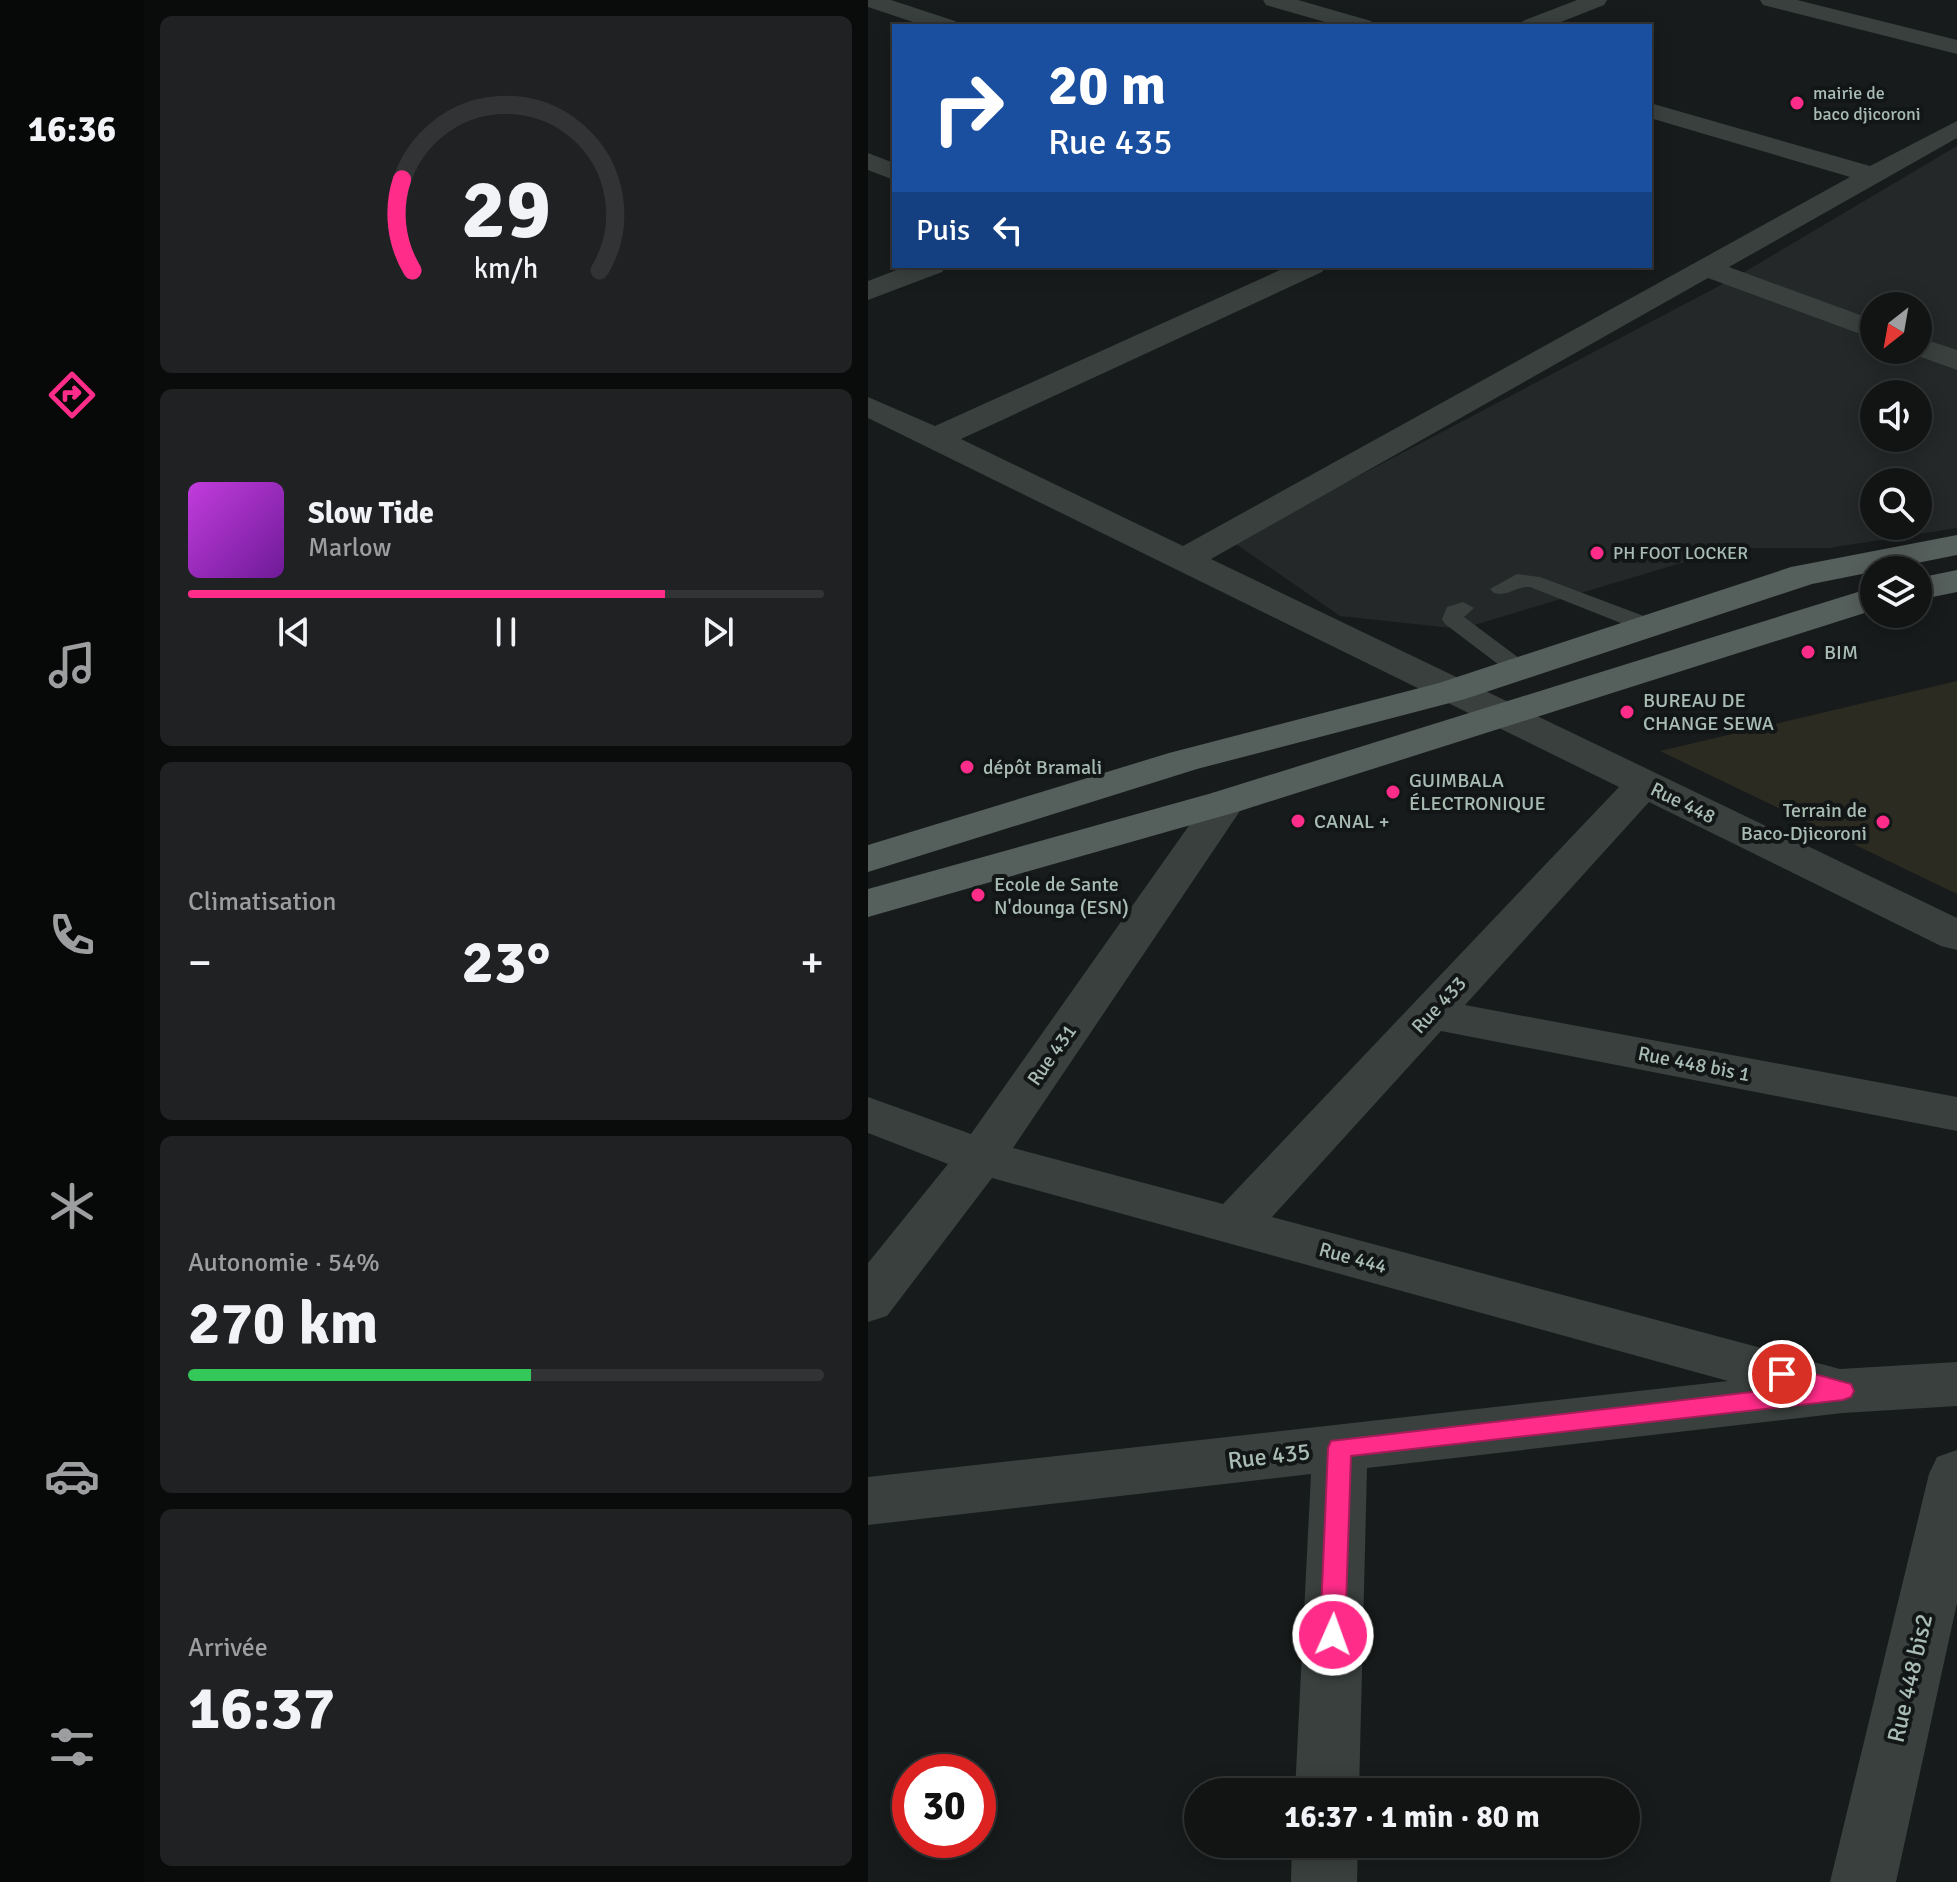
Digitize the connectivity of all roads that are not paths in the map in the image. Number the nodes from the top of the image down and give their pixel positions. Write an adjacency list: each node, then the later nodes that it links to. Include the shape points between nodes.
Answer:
1 (869, 0): 5 (street)
2 (1274, 0): 6 (street)
3 (1596, 0): 7 (street)
4 (1771, 0): 8 (street)
5 (941, 24)
6 (1356, 24)
7 (1536, 24)
8 (1957, 47)
9 (1652, 111): 13 (street)
10 (1957, 128): 13 (street)
11 (868, 161): 12 (street)
12 (892, 171)
13 (1872, 175): 16 (street)
14 (927, 268): 17 (street)
15 (1308, 268): 22 (street)
16 (1706, 268): 18 (street); 24 (street)
17 (868, 291)
18 (1860, 325)
19 (1932, 351): 20 (street)
20 (1957, 361)
21 (868, 406): 22 (street, Rue 448)
22 (936, 438): 24 (street, Rue 448)
23 (1957, 545): 30 (main road, via 1804,575)
24 (1185, 559): 32 (street, Rue 448)
25 (1957, 581): 26 (main road)
26 (1932, 586)
27 (1501, 589): 30 (lane, via 1517,580 1533,581)
28 (1860, 602): 33 (main road)
29 (1463, 608): 31 (lane, via 1453,619)
30 (1649, 626): 31 (main road)
31 (1519, 669): 32 (main road)
32 (1452, 691): 33 (street, Rue 448); 36 (main road, via 1183,761)
33 (1501, 714): 34 (street, Rue 448); 35 (main road)
34 (1644, 784): 38 (street, Rue 448); 39 (street, Rue 433)
35 (1226, 802): 37 (main road); 42 (street, Rue 431)
36 (868, 859)
37 (868, 903)
38 (1957, 936)
39 (1431, 1014): 41 (street, Rue 448 bis 1); 43 (street, Rue 433)
40 (868, 1114): 42 (street, Rue 444)
41 (1957, 1114)
42 (981, 1157): 43 (street, Rue 444); 44 (street, Rue 431)
43 (1233, 1226): 46 (street, Rue 444)
44 (868, 1301)
45 (1957, 1384): 46 (street, Rue 435)
46 (1843, 1391): 47 (street, Rue 435)
47 (1340, 1448): 49 (street, Rue 435); 50 (street)
48 (1957, 1474): 53 (street, Rue 448 bis2)
49 (868, 1501)
50 (1328, 1778)
51 (1325, 1858): 52 (street)
52 (1324, 1882)
53 (1863, 1882)

